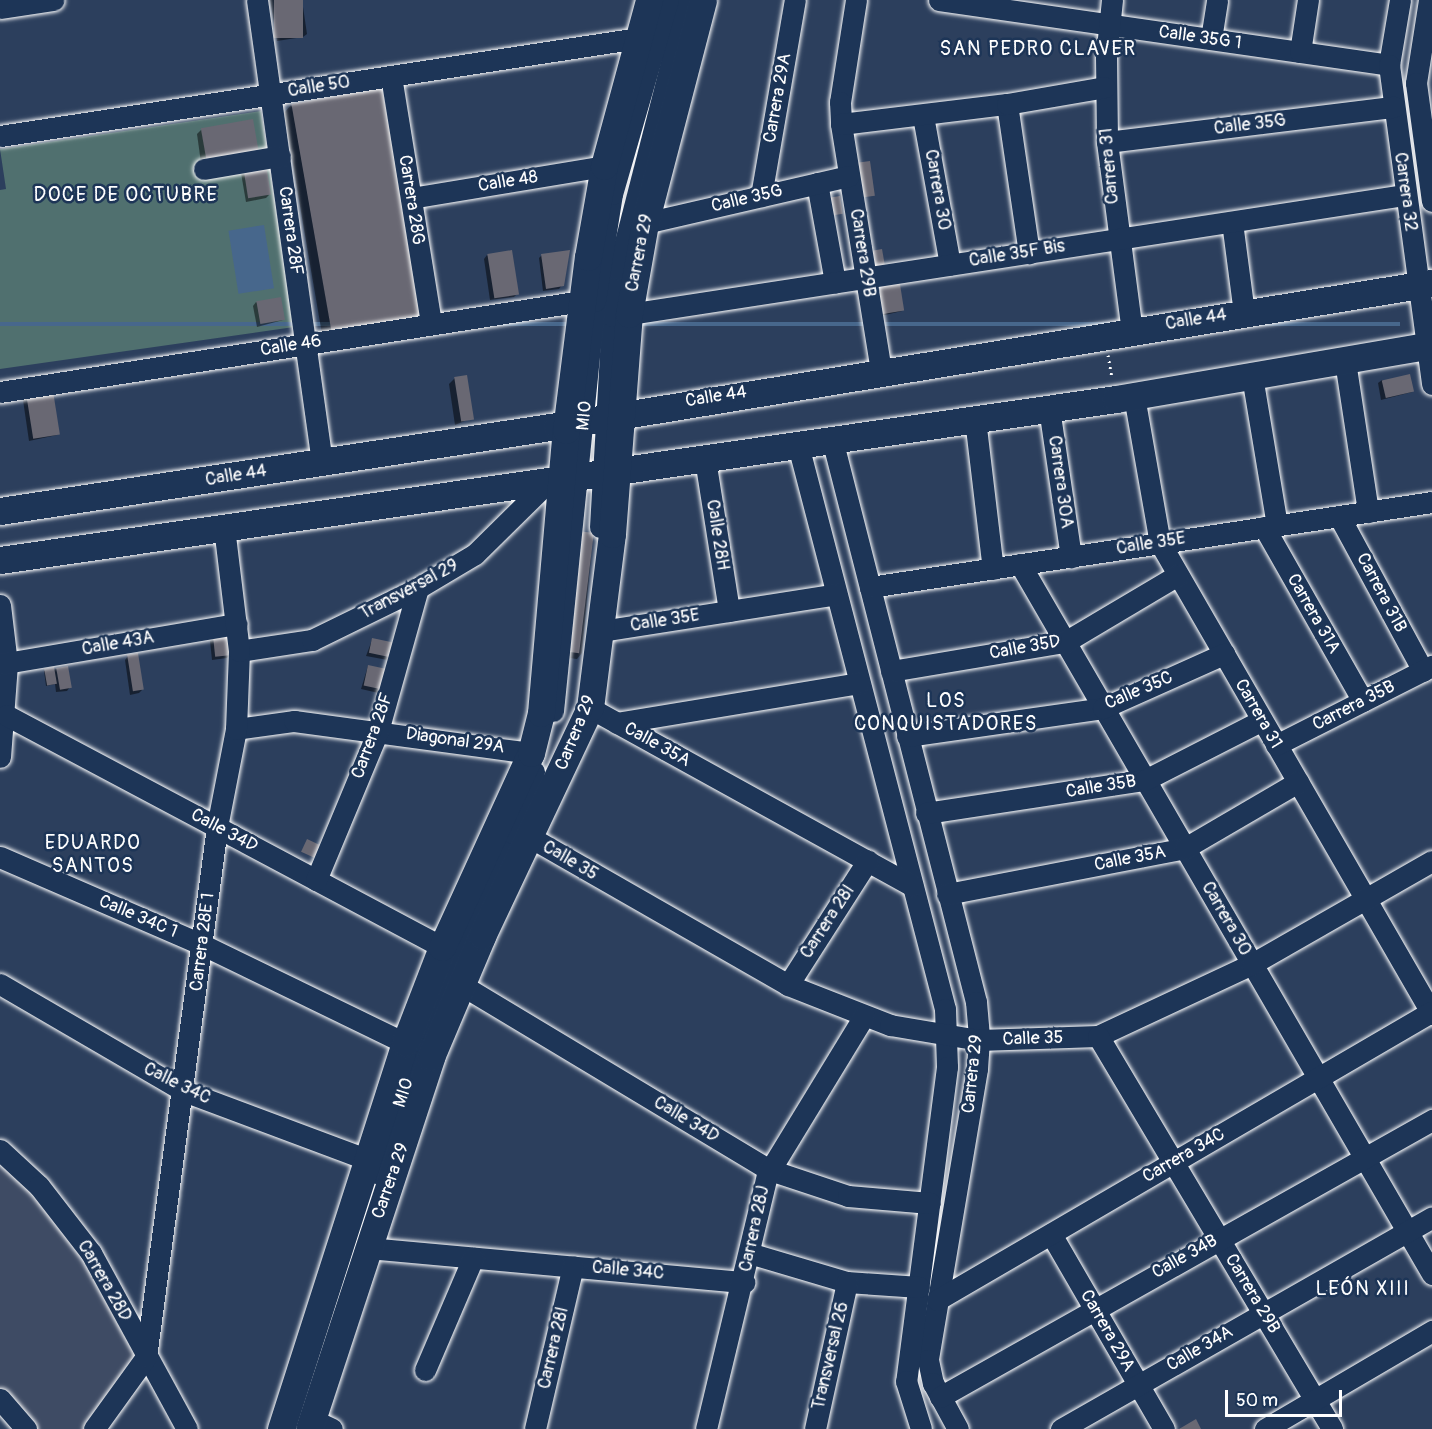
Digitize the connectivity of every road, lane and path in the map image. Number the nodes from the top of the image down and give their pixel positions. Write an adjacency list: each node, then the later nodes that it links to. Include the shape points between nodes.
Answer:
1 (53, 0): 16 (street)
2 (257, 0): 24 (street, Carrera 28F)
3 (649, 0): 18 (main road, Carrera 29)
4 (668, 0): 65 (street, MIO, via 612,194 595,301)
5 (687, 0): 65 (street, MIO, via 618,269)
6 (703, 0): 41 (main road, Carrera 29)
7 (795, 0): 37 (street, Carrera 29A)
8 (856, 0): 28 (street, Carrera 29B, via 840,102)
9 (941, 0): 15 (street, Calle 35G 1)
10 (1112, 0): 17 (street, Carrera 31)
11 (1217, 0): 19 (street)
12 (1308, 0): 20 (street)
13 (1400, 0): 21 (street, Carrera 32)
14 (1429, 0): 39 (street, Carrera 32, via 1416,83)
15 (1022, 6): 17 (street, Calle 35G 1)
16 (0, 8)
17 (1108, 24): 19 (street, Calle 35G 1); 23 (street, Carrera 31)
18 (638, 38): 22 (street, Calle 50); 32 (main road, Carrera 29)
19 (1211, 39): 20 (street, Calle 35G 1)
20 (1300, 52): 21 (street, Calle 35G 1)
21 (1389, 65): 26 (street, Carrera 32)
22 (391, 76): 24 (street, Calle 50); 38 (street, Carrera 28G)
23 (1106, 87): 25 (street); 30 (street, Carrera 31)
24 (271, 94): 29 (street, Calle 50); 31 (street, Carrera 28F)
25 (1007, 104): 27 (street); 43 (street)
26 (1394, 107): 30 (street, Calle 35G); 36 (street, Carrera 32)
27 (924, 116): 28 (street); 44 (street, Carrera 30)
28 (842, 130): 34 (street, Carrera 29B); 35 (street, Carrera 29B)
29 (0, 136)
30 (1107, 142): 42 (street, Carrera 31)
31 (280, 156): 33 (street); 53 (street, Carrera 28F)
32 (604, 166): 38 (street, Calle 48); 48 (main road, Carrera 29)
33 (204, 169)
34 (849, 176): 35 (street, Calle 35G); 45 (street, Carrera 29B)
35 (820, 182): 37 (street, Calle 35G); 46 (street)
36 (1406, 195): 40 (street, Calle 35F Bis); 47 (street, Carrera 32)
37 (761, 196): 41 (street, Calle 35G)
38 (411, 198): 51 (street, Carrera 28G)
39 (1432, 201)
40 (1232, 222): 42 (street, Calle 35F Bis); 49 (street)
41 (645, 223): 50 (main road, Carrera 29)
42 (1118, 239): 43 (street, Calle 35F Bis); 52 (street, Carrera 31)
43 (1029, 253): 44 (street, Calle 35F Bis)
44 (950, 265): 45 (street, Calle 35F Bis)
45 (866, 278): 46 (street, Calle 35F Bis); 57 (street, Carrera 29B)
46 (835, 282): 50 (street, Calle 35F Bis)
47 (1425, 284): 49 (main road, Calle 44); 54 (street, Carrera 32)
48 (582, 301): 51 (street, Calle 46); 65 (main road, Carrera 29)
49 (1244, 313): 52 (main road, Calle 44)
50 (629, 314): 65 (main road, Carrera 29)
51 (431, 323): 53 (street, Calle 46)
52 (1132, 331): 57 (main road, Calle 44)
53 (306, 343): 61 (street, Calle 46); 69 (street, Carrera 28F)
54 (1429, 346): 56 (main road); 60 (street, Carrera 32)
55 (1110, 361): 58 (path)
56 (1345, 361): 59 (main road); 75 (street)
57 (881, 370): 65 (main road, Calle 44)
58 (1112, 376)
59 (1252, 376): 62 (main road); 77 (street, Carrera 31A)
60 (1432, 384)
61 (0, 392)
62 (1134, 396): 63 (main road); 79 (street, Carrera 31)
63 (1049, 408): 64 (main road); 80 (street, Carrera 30A)
64 (975, 419): 66 (main road); 83 (street)
65 (594, 422): 69 (main road, Calle 44); 70 (main road, Carrera 29); 70 (main road, Carrera 29)
66 (832, 439): 67 (main road); 71 (street, Carrera 29)
67 (798, 445): 68 (main road); 72 (street, Carrera 29)
68 (705, 459): 70 (main road); 89 (street, Calle 28H)
69 (322, 462): 74 (main road, Calle 44)
70 (586, 473): 78 (main road); 86 (street, Transversal 29, via 476,554); 91 (main road, Carrera 29); 109 (main road, Carrera 29); 115 (street, MIO, via 553,715)
71 (841, 473): 72 (street, via 822,468); 85 (street, Carrera 29)
72 (807, 480): 87 (street, Carrera 29)
73 (1432, 502): 75 (street, Calle 35E)
74 (0, 512)
75 (1368, 512): 76 (street, Calle 35E)
76 (1339, 516): 77 (street, Calle 35E); 96 (street, Carrera 31B)
77 (1270, 526): 79 (street, Calle 35E); 99 (street, Carrera 31A)
78 (224, 527): 81 (main road); 90 (street, Carrera 28E 1)
79 (1160, 543): 80 (street, Calle 35E); 84 (street, Carrera 31)
80 (1071, 557): 82 (street, Calle 35E)
81 (0, 560)
82 (1020, 564): 83 (street, Calle 35E); 92 (street, Carrera 30)
83 (993, 568): 85 (street, Calle 35E)
84 (1178, 575): 92 (street, Calle 35D); 94 (street, Carrera 31)
85 (870, 587): 97 (street, Carrera 29)
86 (418, 588): 93 (street, Transversal 29, via 312,640); 106 (street, Carrera 28F)
87 (836, 594): 89 (street, Calle 35E); 98 (street, Carrera 29)
88 (0, 605): 95 (street)
89 (729, 611): 91 (street, Calle 35E)
90 (237, 624): 93 (street, Carrera 28E 1); 95 (street, Calle 43A)
91 (601, 631): 100 (main road, Carrera 29)
92 (1065, 642): 97 (street, Calle 35D); 101 (street, Carrera 30)
93 (239, 651): 105 (street, Carrera 28E 1)
94 (1224, 654): 101 (street, Calle 35C); 103 (street, Carrera 31)
95 (3, 664): 102 (street)
96 (1428, 668): 99 (street, Carrera 35B)
97 (891, 671): 107 (street, Carrera 29)
98 (859, 683): 104 (street); 121 (street, Carrera 29)
99 (1363, 701): 108 (street, Carrera 35B)
100 (590, 708): 104 (street, Calle 35A); 115 (main road, Carrera 29)
101 (1103, 708): 107 (street, Calle 35C); 111 (street, Carrera 30)
102 (6, 715): 110 (street); 114 (street, Calle 34D)
103 (1262, 720): 108 (street, Carrera 31); 111 (street, Calle 35B)
104 (617, 723): 118 (street, Calle 35A)
105 (236, 729): 106 (street, Diagonal 29A, via 294,721); 114 (street, Carrera 28E 1)
106 (378, 731): 109 (street, Diagonal 29A); 120 (street, Carrera 28F)
107 (907, 736): 113 (street, Carrera 29)
108 (1276, 745): 112 (street, Carrera 31)
109 (531, 753): 125 (main road, Carrera 29)
110 (0, 758)
111 (1145, 780): 113 (street, Calle 35B); 116 (street, Carrera 30)
112 (1298, 782): 116 (street, Calle 35A); 123 (street, Carrera 31)
113 (926, 813): 122 (street, Carrera 29)
114 (217, 827): 120 (street, Calle 34D); 124 (street, Carrera 28E 1)
115 (521, 835): 128 (main road, Carrera 29); 129 (street, Calle 35); 172 (street, MIO, via 425,1028)
116 (1185, 848): 122 (street, Calle 35A); 126 (street, Carrera 30)
117 (0, 857): 124 (street, Calle 34C 1)
118 (868, 860): 121 (street, Calle 35A); 129 (street, Carrera 28I)
119 (1432, 861): 123 (street, Calle 35)
120 (316, 880): 125 (street, Calle 34D)
121 (912, 886): 131 (street, Carrera 29)
122 (947, 894): 130 (street, Carrera 29)
123 (1365, 898): 126 (street, Calle 35); 132 (street, Carrera 31)
124 (203, 945): 137 (street, Calle 34C 1); 141 (street, Carrera 28E 1)
125 (442, 947): 137 (main road, Carrera 29)
126 (1252, 964): 134 (street, Calle 35); 140 (street, Carrera 30)
127 (0, 984): 141 (street, Calle 34C)
128 (460, 984): 147 (street, Calle 34D); 153 (main road, Carrera 29, via 431,1057)
129 (788, 985): 133 (street, Calle 35)
130 (976, 1002): 131 (street, via 971,1014 960,1019); 136 (street, Carrera 29)
131 (945, 1009): 135 (street, Carrera 29)
132 (1432, 1013): 140 (street, Carrera 34C)
133 (864, 1016): 135 (street, Calle 35); 147 (street, Carrera 28J)
134 (1098, 1036): 136 (street, Calle 35); 146 (street, Carrera 29B)
135 (946, 1037): 136 (street, Calle 35); 138 (street, Carrera 29)
136 (979, 1040): 139 (street, Carrera 29)
137 (405, 1043): 145 (main road, Carrera 29)
138 (947, 1067): 139 (street, via 954,1056 966,1054); 148 (street, Carrera 29)
139 (977, 1069): 161 (street, Carrera 29)
140 (1318, 1078): 144 (street, Carrera 30); 146 (street, Carrera 34C)
141 (184, 1091): 145 (street, Calle 34C); 165 (street, Carrera 28E 1)
142 (1432, 1120): 144 (street, Calle 34B)
143 (0, 1150): 165 (street, Carrera 28D, via 39,1186 91,1253)
144 (1364, 1157): 150 (street, Carrera 30); 152 (street, Calle 34B)
145 (366, 1159): 176 (main road, Carrera 29)
146 (1173, 1162): 151 (street, Carrera 34C); 152 (street, Carrera 29B)
147 (770, 1170): 148 (street, Calle 34D, via 854,1197); 154 (street, Carrera 28J)
148 (930, 1203): 160 (street, Carrera 29)
149 (1432, 1216): 150 (street, Calle 34A)
150 (1407, 1231): 157 (street, Carrera 30); 163 (street, Calle 34A)
151 (1051, 1234): 161 (street, Carrera 34C); 162 (street, Carrera 29A)
152 (1219, 1239): 162 (street, Calle 34B); 163 (street, Carrera 29B)
153 (368, 1248): 155 (street, Calle 34C); 172 (main road, Carrera 29)
154 (749, 1253): 158 (street, Carrera 28J); 159 (street)
155 (473, 1258): 156 (street, Calle 34C); 166 (street)
156 (573, 1266): 158 (street, Calle 34C); 177 (street, Carrera 28I)
157 (1432, 1274)
158 (744, 1282): 178 (street, Carrera 28J)
159 (847, 1282): 160 (street); 171 (street, Transversal 26)
160 (919, 1287): 179 (street, Carrera 29, via 906,1381 908,1398)
161 (937, 1300): 168 (street, Carrera 29, via 928,1360)
162 (1094, 1308): 167 (street, Carrera 29A); 168 (street, Calle 34B)
163 (1263, 1313): 167 (street, Calle 34A); 170 (street, Carrera 29B)
164 (1432, 1331): 170 (street)
165 (146, 1357): 174 (street); 175 (street, Carrera 28D)
166 (425, 1370)
167 (1138, 1384): 181 (street, Calle 34A); 182 (street, Carrera 29A)
168 (940, 1397): 180 (street, Carrera 29)
169 (0, 1399): 173 (street)
170 (1315, 1400): 183 (street); 184 (street, Carrera 29B)
171 (817, 1426)
172 (312, 1427)
173 (26, 1429)
174 (94, 1429)
175 (187, 1429)
176 (281, 1429)
177 (535, 1429)
178 (706, 1429)
179 (921, 1429)
180 (958, 1429)
181 (1061, 1429)
182 (1164, 1429)
183 (1265, 1429)
184 (1332, 1429)

